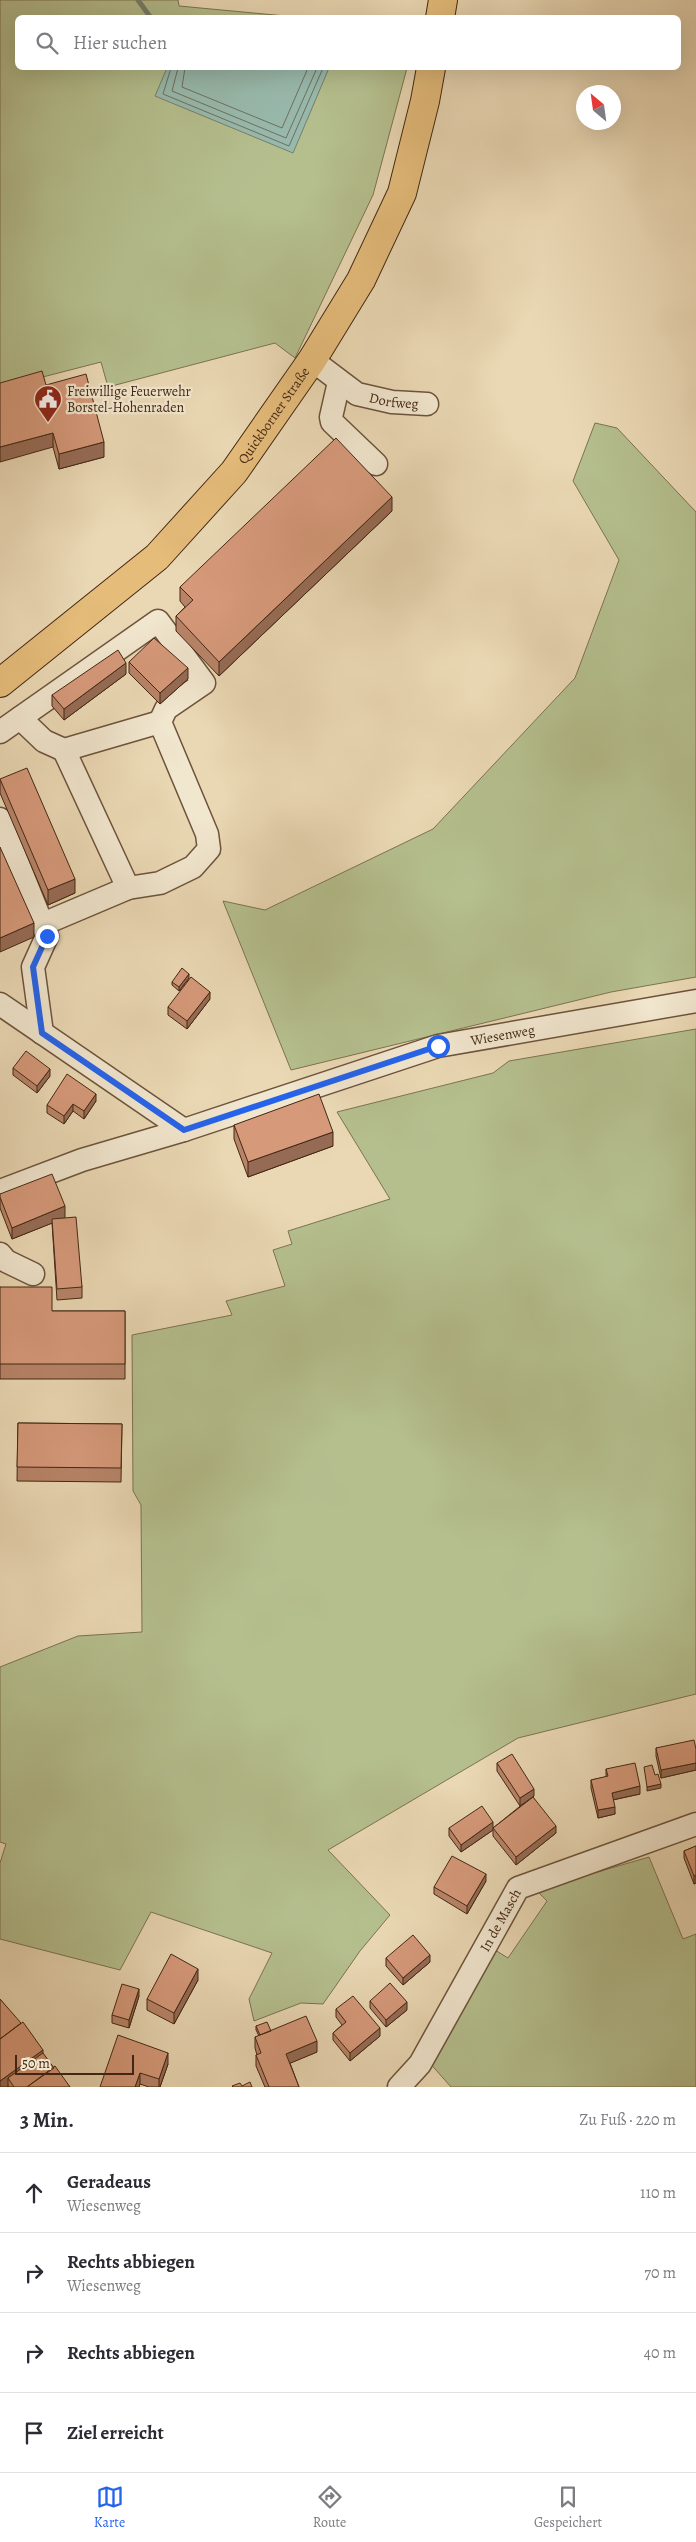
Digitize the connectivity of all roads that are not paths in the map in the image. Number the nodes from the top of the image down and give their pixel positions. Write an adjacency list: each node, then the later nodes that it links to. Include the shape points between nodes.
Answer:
1 (443, 0): 2 (main road)
2 (440, 15)
3 (431, 70): 4 (main road, Quickborner Straße, via 402,194 361,280)
4 (312, 360): 5 (street, Dorfweg); 8 (main road, Quickborner Straße, via 234,472 157,557)
5 (339, 382): 6 (street, Dorfweg, via 357,394 392,402); 7 (street, via 332,422)
6 (427, 404)
7 (376, 464)
8 (0, 684)
9 (20, 718): 10 (street, via 158,621 204,683 166,709); 11 (street); 12 (street, via 44,741)
10 (160, 722): 12 (street); 14 (street, via 207,834 209,849 193,867 160,883)
11 (0, 732)
12 (64, 750): 14 (street)
13 (0, 819): 15 (street)
14 (128, 888): 15 (street)
15 (43, 924): 18 (street, via 47,936 33,967)
16 (696, 1002): 19 (street, Wiesenweg, via 438,1046)
17 (0, 1004): 18 (street)
18 (42, 1033): 19 (street)
19 (184, 1130): 20 (street, Wiesenweg, via 82,1160)
20 (0, 1191)
21 (0, 1254): 22 (street, via 6,1261)
22 (33, 1274)
23 (696, 1824): 24 (street, In de Masch, via 518,1888 420,2064)
24 (398, 2087)

